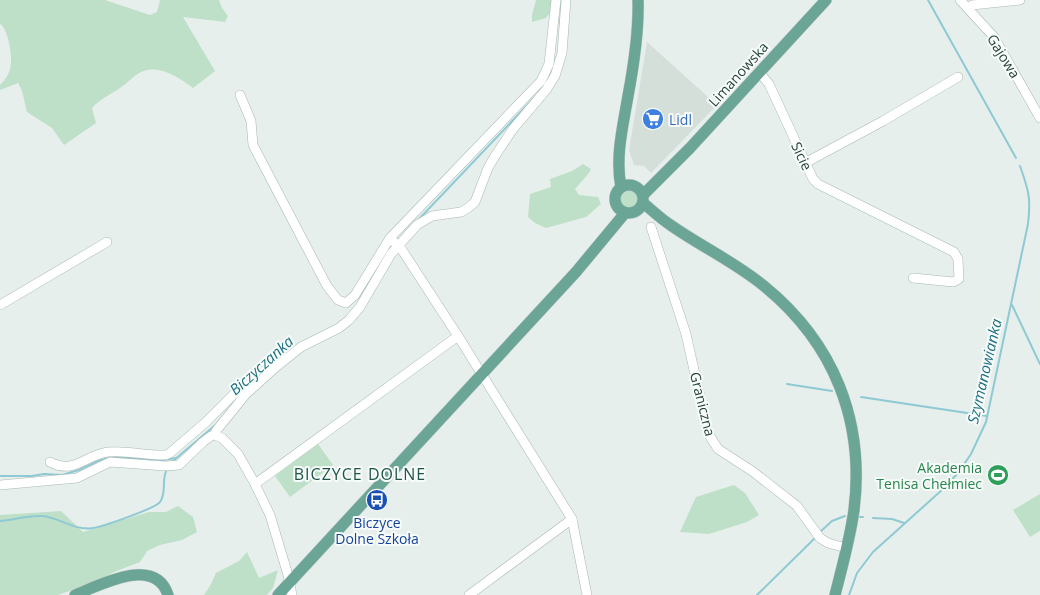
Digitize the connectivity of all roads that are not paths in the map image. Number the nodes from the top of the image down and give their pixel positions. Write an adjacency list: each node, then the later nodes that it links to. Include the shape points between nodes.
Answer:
1 (556, 0): 16 (street, via 549,64 541,81)
2 (566, 0): 18 (street, via 562,53 555,76 495,156 475,202 461,212 432,216 417,225)
3 (638, 0): 13 (main road, via 636,48 619,164)
4 (826, 0): 8 (main road, Limanowska)
5 (960, 0): 7 (street, Gajowa)
6 (1020, 0): 7 (street)
7 (968, 8): 11 (street, Gajowa, via 994,37)
8 (760, 73): 12 (street, Sicie, via 769,84); 13 (main road, Limanowska, via 671,168)
9 (958, 76): 12 (street)
10 (240, 95): 16 (street, via 251,121 253,144 327,286 338,300 346,303 355,295)
11 (1040, 118)
12 (805, 163): 19 (street, Sicie, via 818,184 954,252 958,259 959,278 952,282)
13 (635, 195): 14 (main road, Limanowska, via 632,213); 14 (main road, via 616,192 615,198); 31 (main road, via 669,224 764,286 797,317 824,354 846,403 856,454 856,493)
14 (621, 210): 22 (main road, via 586,260)
15 (651, 227): 31 (street, Graniczna, via 686,334 711,440 718,449 797,506 820,538)
16 (390, 238): 18 (street)
17 (107, 242): 20 (street)
18 (398, 246): 21 (street); 24 (street, via 349,320 302,347 276,367)
19 (913, 278)
20 (0, 305)
21 (458, 336): 22 (street); 28 (street)
22 (481, 374): 30 (street); 32 (main road)
23 (244, 384): 24 (street)
24 (212, 429): 25 (street, via 166,455); 27 (street, via 211,436 179,465); 28 (street, via 238,454)
25 (106, 452): 26 (street, via 70,467); 27 (street)
26 (50, 462)
27 (110, 462): 29 (street, via 77,478)
28 (255, 484): 32 (street, via 270,515)
29 (0, 485)
30 (572, 519): 37 (street); 38 (street)
31 (846, 548): 39 (main road)
32 (290, 582): 35 (main road); 36 (street)
33 (75, 595): 34 (main road, via 141,574 158,580)
34 (168, 595)
35 (278, 595)
36 (292, 595)
37 (469, 595)
38 (587, 595)
39 (835, 595)

